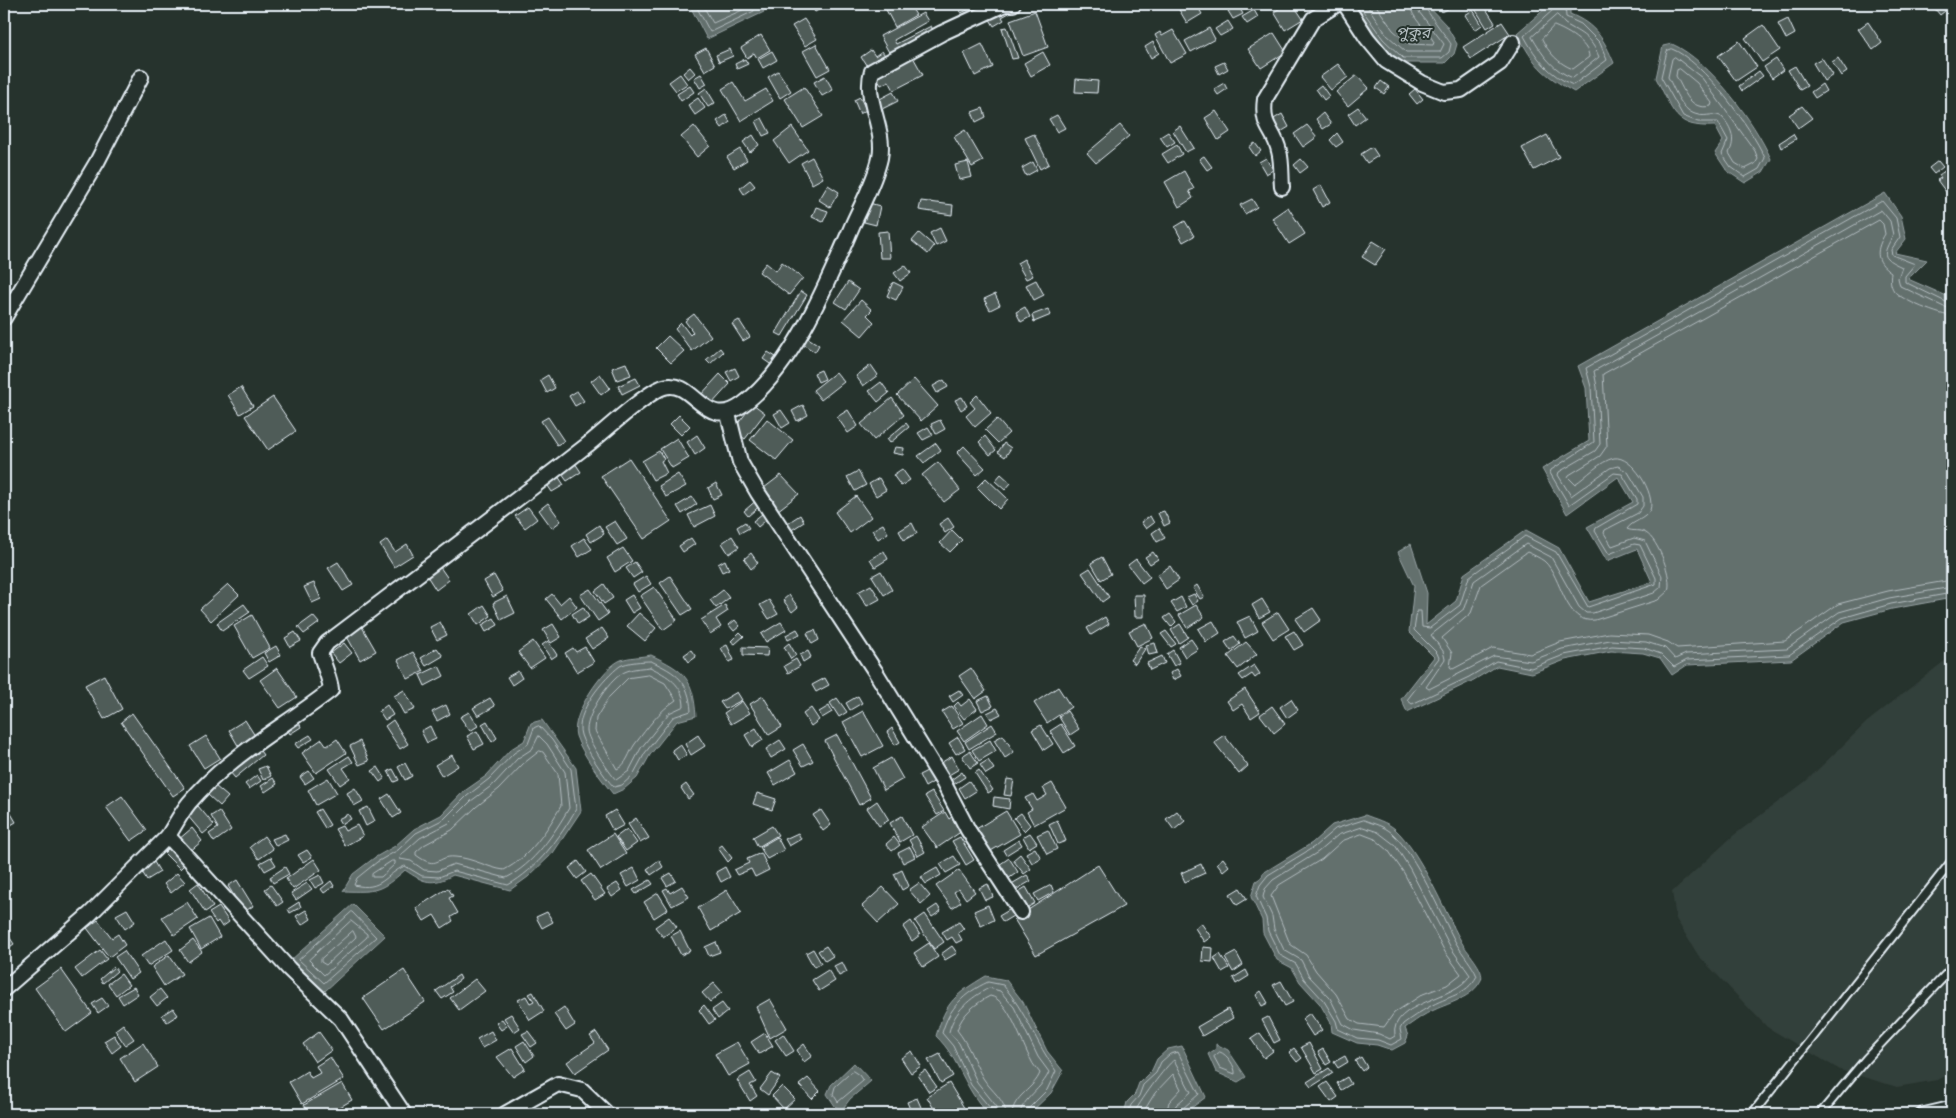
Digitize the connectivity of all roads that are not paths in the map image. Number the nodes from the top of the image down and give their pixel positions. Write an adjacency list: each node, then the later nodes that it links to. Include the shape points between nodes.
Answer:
1 (1013, 4): 8 (street, via 1005,4 942,33 872,71 868,83 881,132 880,158 864,199 815,305 791,348 764,384 744,404)
2 (1337, 4): 6 (street, via 1308,25 1265,99 1263,114 1279,150)
3 (1345, 4): 4 (street, via 1386,61 1444,92 1461,90 1500,63)
4 (1513, 42)
5 (141, 77): 7 (street, via 97,162)
6 (1282, 187)
7 (4, 318)
8 (728, 414): 9 (street, via 713,412 675,386 664,387 652,394 327,643 320,653 331,690 271,731 222,772 189,803); 11 (street, via 740,462 758,493 874,671 942,780 968,830)
9 (168, 836): 13 (street, via 90,914); 15 (street, via 289,969 341,1019)
10 (1952, 861): 18 (lane)
11 (1021, 912)
12 (1952, 968): 19 (lane, via 1866,1059)
13 (4, 989)
14 (1952, 1105): 20 (lane)
15 (404, 1114)
16 (505, 1114): 17 (street, via 558,1084 582,1090)
17 (607, 1114)
18 (1752, 1114)
19 (1820, 1114)
20 (1920, 1114)

